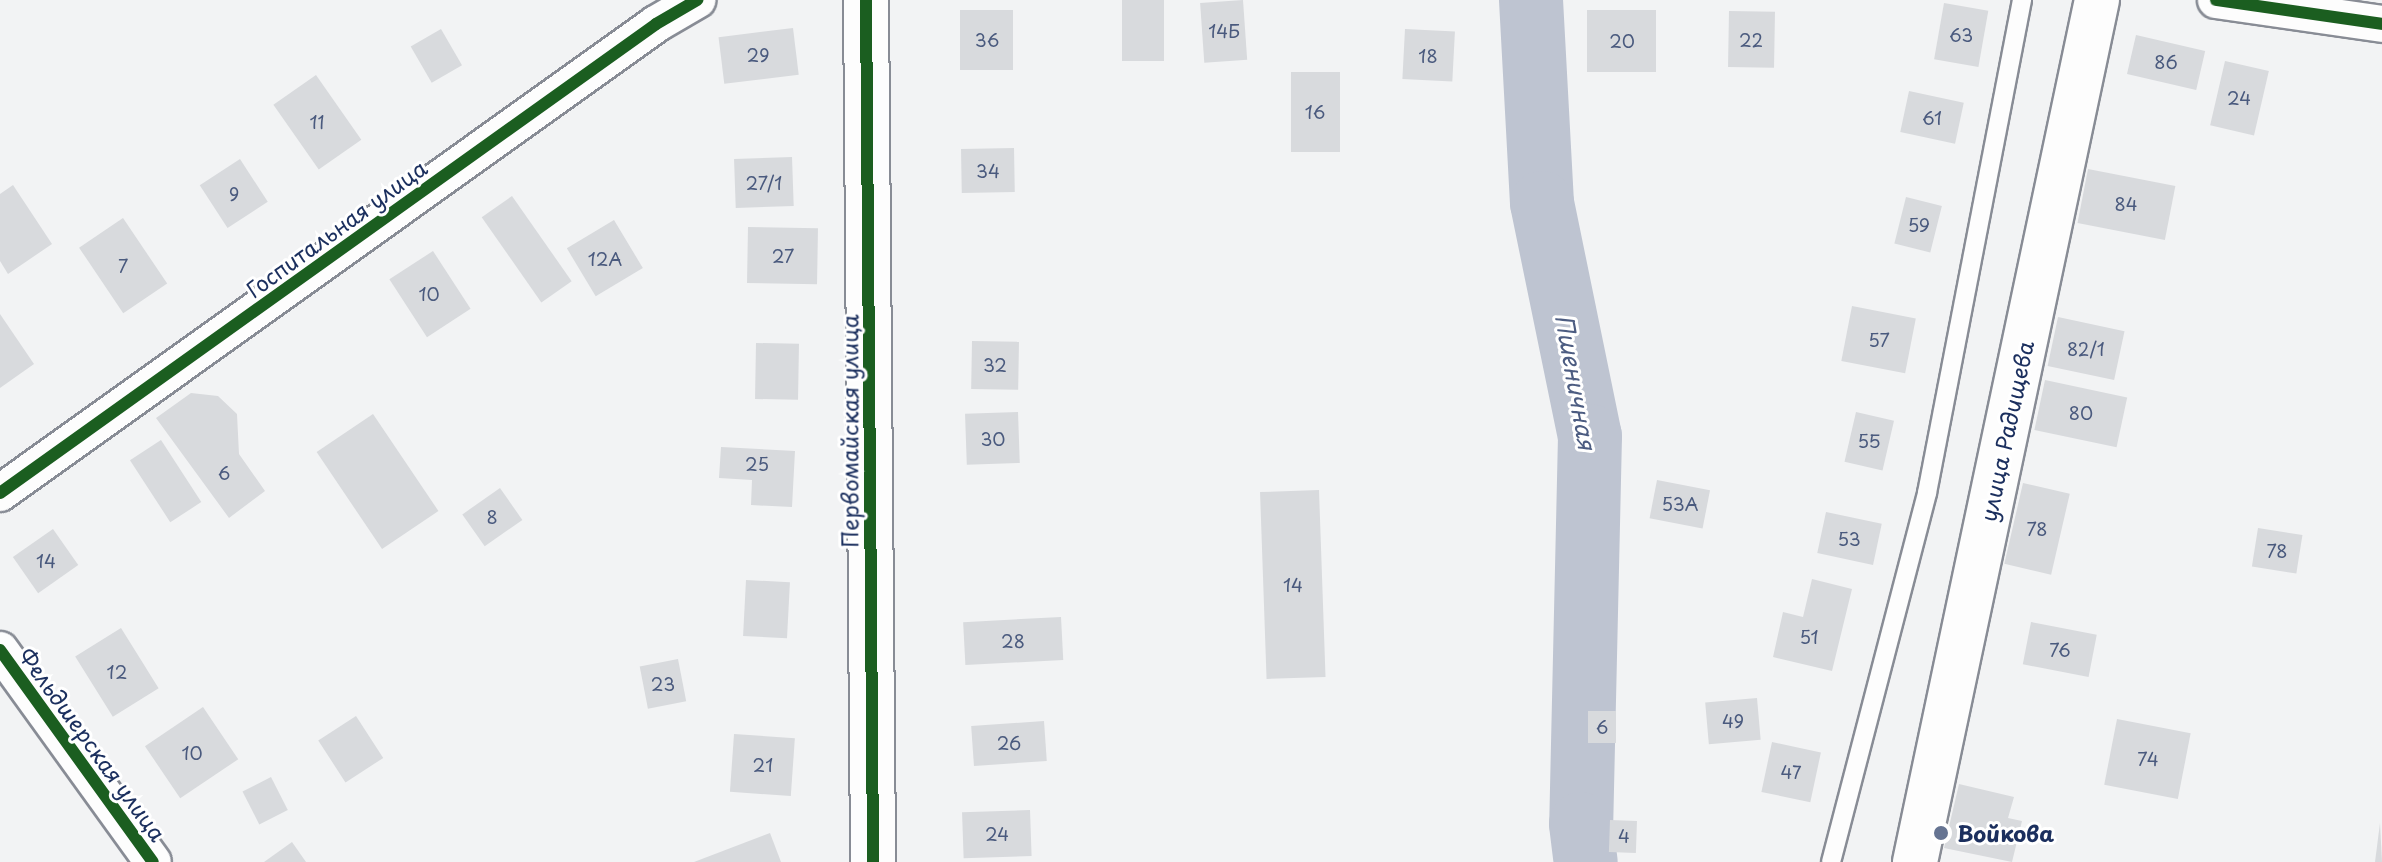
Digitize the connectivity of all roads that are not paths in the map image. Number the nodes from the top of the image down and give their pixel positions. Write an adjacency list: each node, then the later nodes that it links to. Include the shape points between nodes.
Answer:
1 (697, 0): 7 (street, Госпитальная улица, via 656,24)
2 (866, 0): 10 (main road, Первомайская улица)
3 (2022, 0): 11 (lane, via 1927,493)
4 (2097, 0): 12 (main road, улица Радищева)
5 (2216, 0): 6 (street)
6 (2382, 24)
7 (0, 493)
8 (0, 650): 9 (street, Фельдшерская улица)
9 (153, 862)
10 (873, 862)
11 (1831, 862)
12 (1915, 862)

